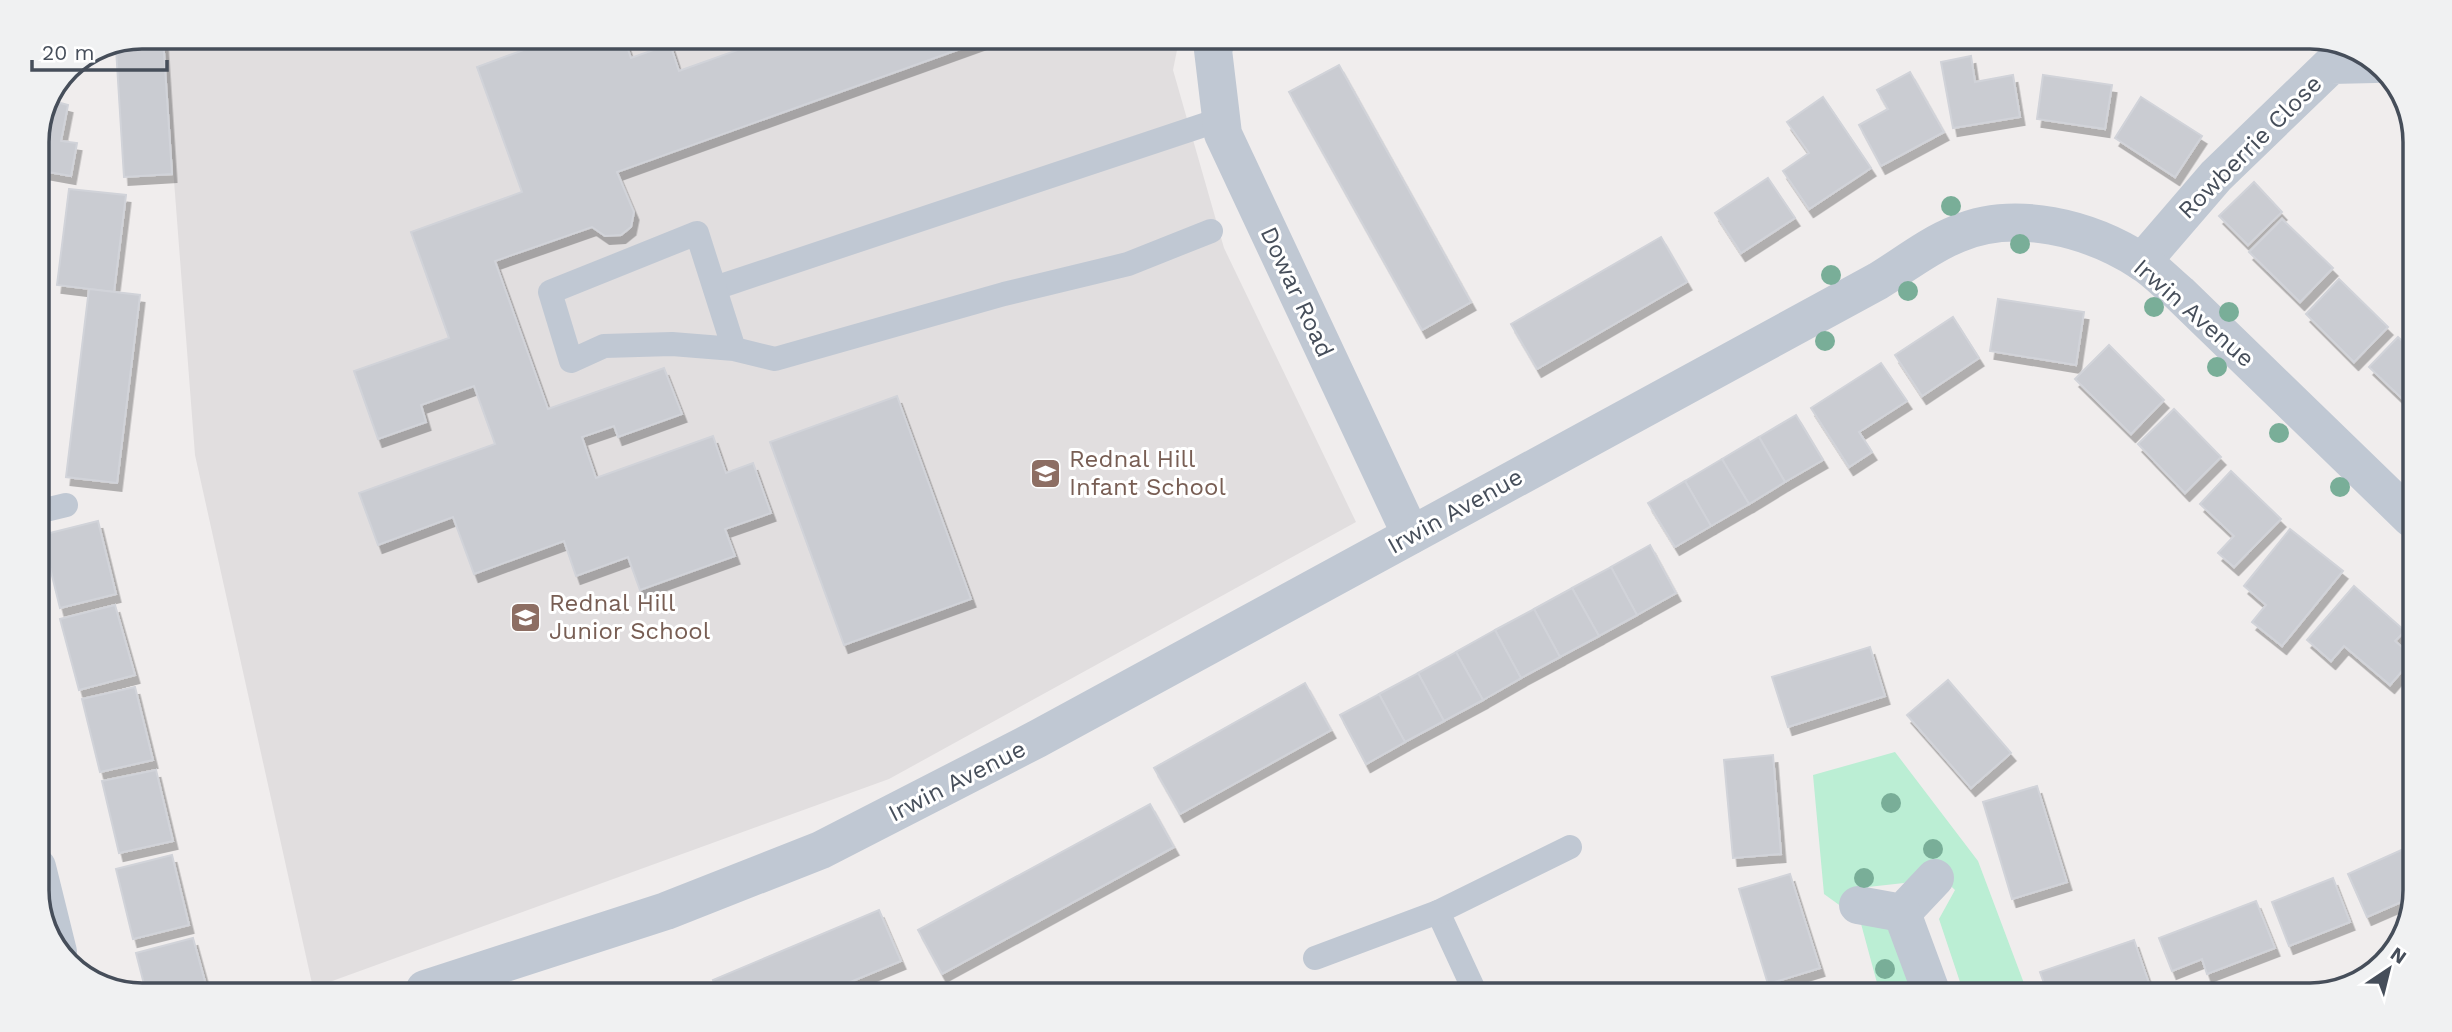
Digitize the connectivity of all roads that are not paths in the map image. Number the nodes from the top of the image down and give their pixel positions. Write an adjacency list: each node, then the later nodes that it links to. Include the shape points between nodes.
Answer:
1 (1213, 49): 3 (street, Dowar Road)
2 (2360, 64): 5 (street, Rowberrie Close, via 2331,65 2216,176)
3 (1222, 119): 6 (lane); 11 (street, Dowar Road, via 1223,134)
4 (1211, 231): 7 (lane, via 1128,264 775,359)
5 (2142, 261): 10 (street, Irwin Avenue); 11 (street, Irwin Avenue, via 2078,231 2023,222 1956,234)
6 (715, 288): 7 (lane); 7 (lane, via 697,233 550,292 571,361 604,346 672,344)
7 (734, 349)
8 (66, 505): 9 (lane)
9 (49, 509)
10 (2403, 510)
11 (1411, 536): 18 (street, Irwin Avenue, via 821,850 666,911)
12 (1570, 848): 15 (lane)
13 (1935, 878): 16 (street)
14 (1858, 905): 16 (street)
15 (1438, 912): 17 (lane); 19 (lane)
16 (1902, 913): 20 (street)
17 (1315, 958)
18 (444, 983)
19 (1471, 983)
20 (1928, 983)

